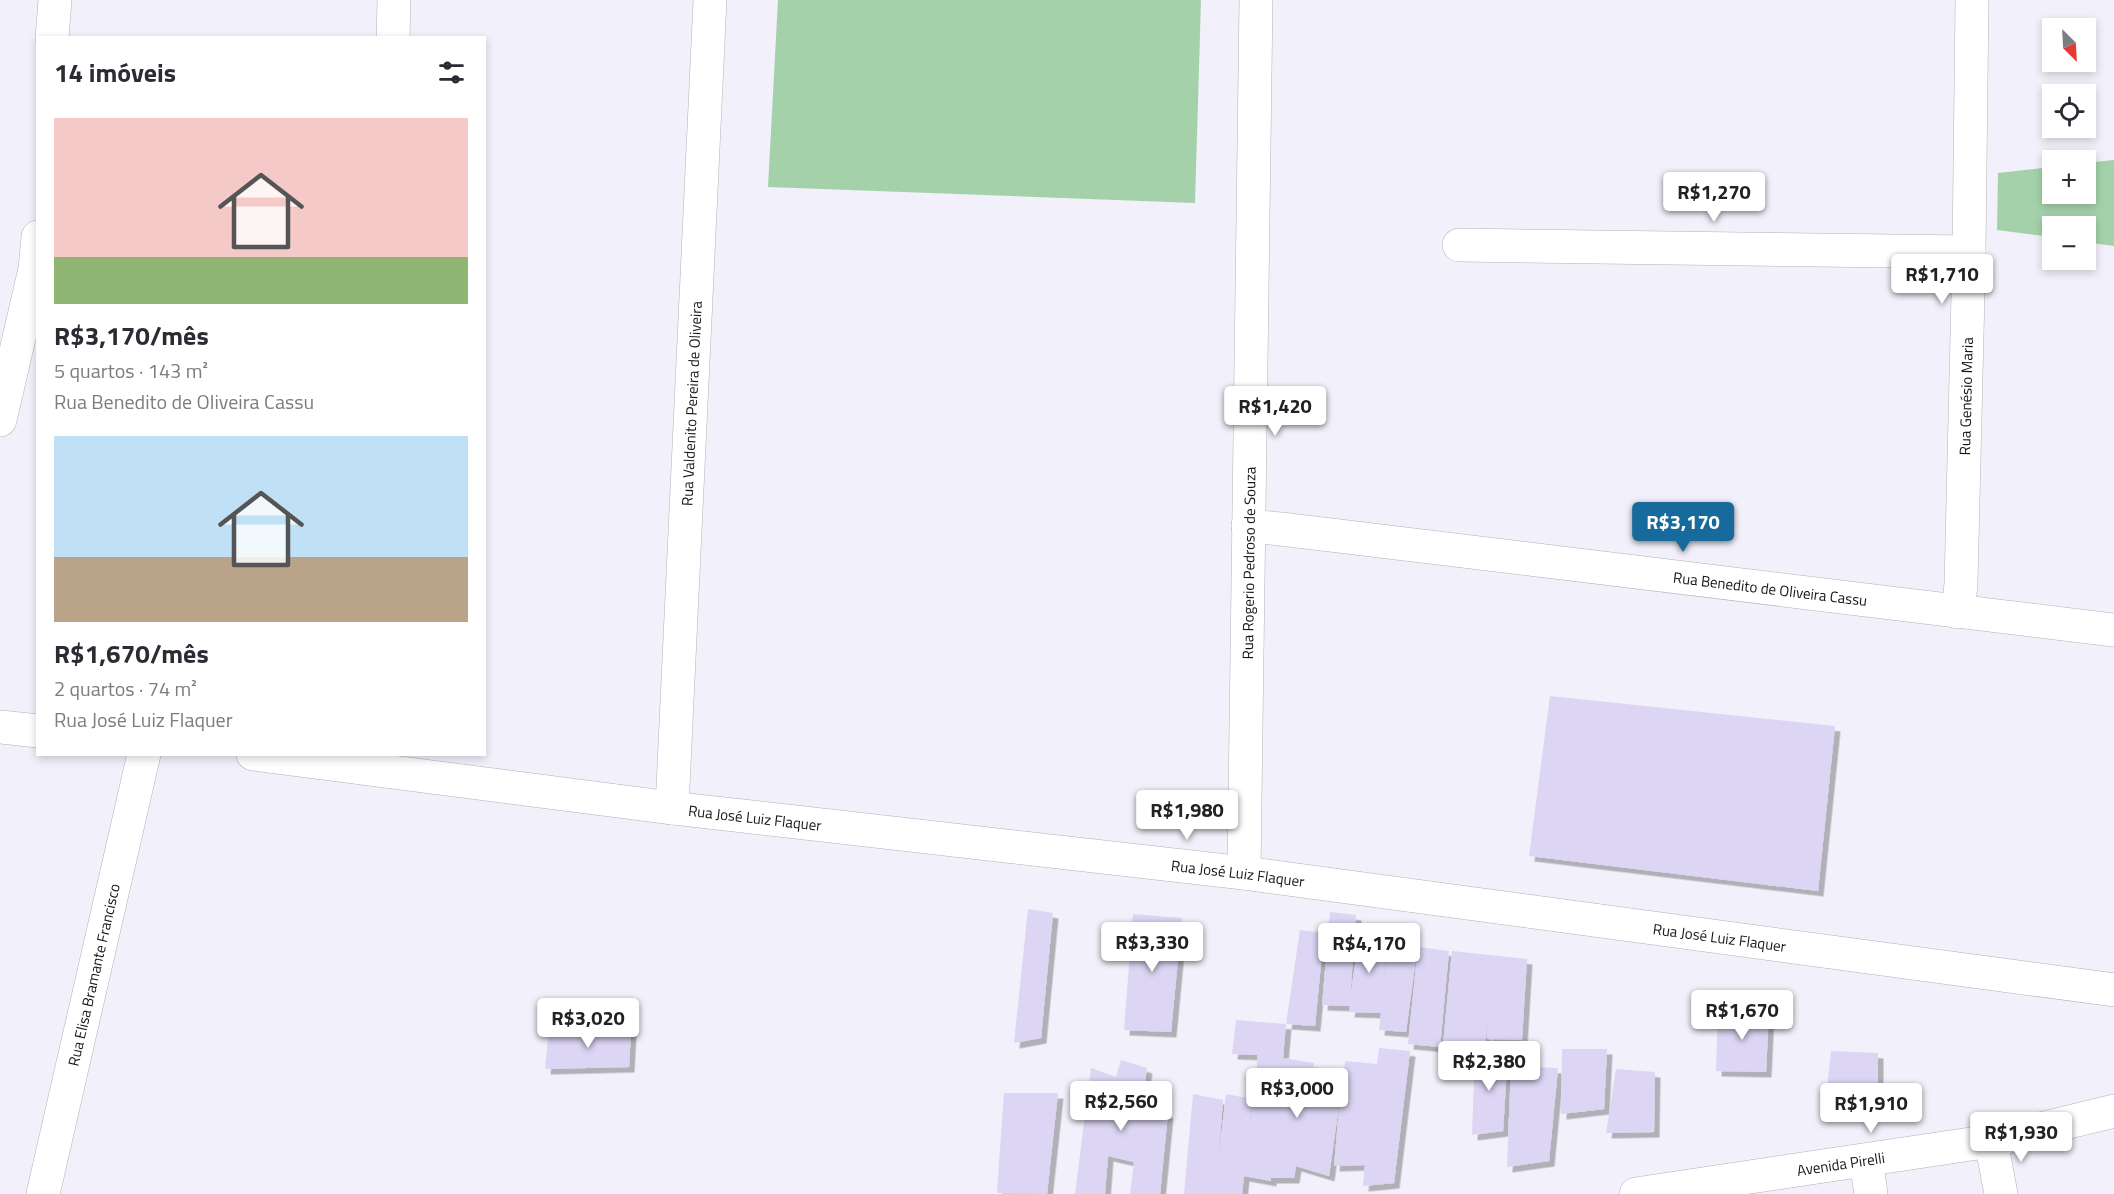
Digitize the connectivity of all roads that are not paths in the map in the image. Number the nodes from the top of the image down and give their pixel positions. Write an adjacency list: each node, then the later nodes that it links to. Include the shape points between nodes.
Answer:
1 (55, 0): 6 (street)
2 (394, 0): 7 (street)
3 (710, 0): 19 (street, Rua Valdenito Pereira de Oliveira)
4 (1256, 0): 12 (street, Rua Rogerio Pedroso de Souza)
5 (1972, 0): 9 (street, Rua Genésio Maria)
6 (52, 36)
7 (393, 36)
8 (1459, 245): 9 (street)
9 (1969, 252): 13 (street, Rua Genésio Maria)
10 (36, 258): 11 (street)
11 (0, 420)
12 (1248, 526): 13 (street, Rua Benedito de Oliveira Cassu); 20 (street, Rua Rogerio Pedroso de Souza)
13 (1958, 612): 14 (street, Rua Benedito de Oliveira Cassu)
14 (2114, 630)
15 (0, 727): 16 (street)
16 (36, 731)
17 (144, 756): 25 (street, Rua Elisa Bramante Francisco)
18 (292, 756): 19 (street, Rua José Luiz Flaquer)
19 (672, 808): 20 (street, Rua José Luiz Flaquer)
20 (1244, 873): 21 (street, Rua José Luiz Flaquer)
21 (2114, 990)
22 (2114, 1111): 23 (street, Avenida Pirelli)
23 (1991, 1141): 24 (street, Avenida Pirelli); 28 (street)
24 (1866, 1160): 26 (street, Avenida Pirelli); 27 (street)
25 (43, 1194)
26 (1636, 1194)
27 (1870, 1194)
28 (2001, 1194)

